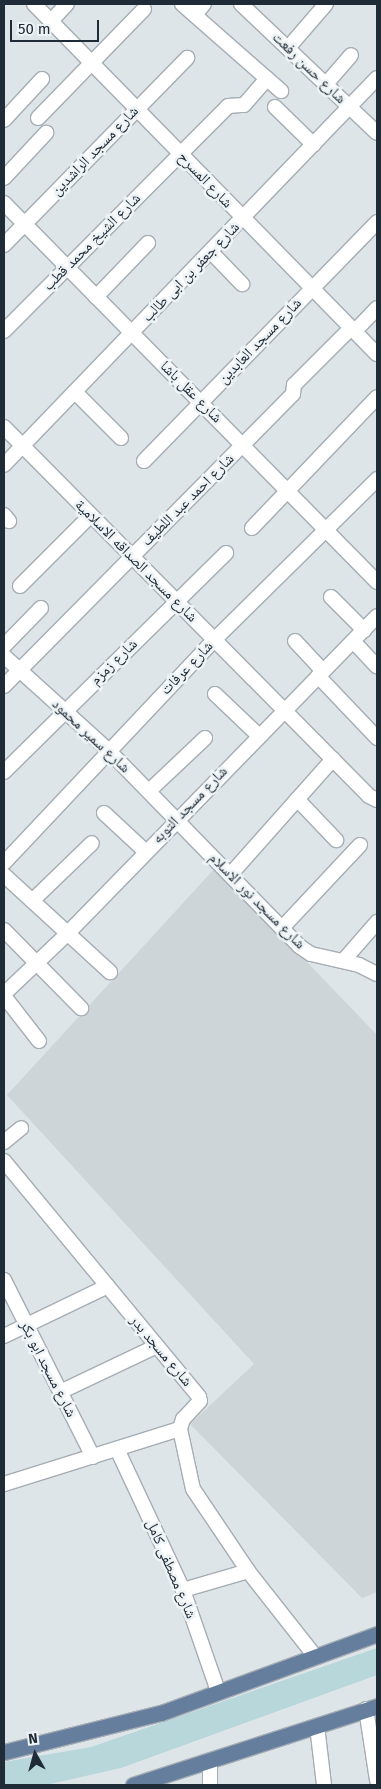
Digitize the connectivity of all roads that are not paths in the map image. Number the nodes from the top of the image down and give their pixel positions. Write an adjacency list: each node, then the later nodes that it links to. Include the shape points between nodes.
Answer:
1 (34, 4): 8 (street, شارع المسرح)
2 (68, 4): 8 (street)
3 (182, 4): 7 (street)
4 (241, 4): 9 (street, شارع حسن رفعت)
5 (326, 4): 9 (street)
6 (144, 9): 12 (street)
7 (199, 9): 15 (street)
8 (51, 21): 12 (street, شارع المسرح)
9 (288, 48): 16 (street, شارع حسن رفعت)
10 (351, 55): 16 (street)
11 (187, 58): 20 (street, شارع مسجد الراشدين)
12 (92, 63): 20 (street, شارع المسرح); 21 (street)
13 (377, 78): 19 (street, شارع جعفر بن ابى طالب)
14 (42, 79): 22 (street)
15 (267, 79): 17 (street); 26 (street, شارع الشيخ محمد قطب, via 244,105 228,106)
16 (326, 84): 19 (street, شارع حسن رفعت)
17 (281, 91)
18 (275, 107): 25 (street)
19 (350, 108): 24 (street, شارع حسن رفعت); 25 (street, شارع جعفر بن ابى طالب)
20 (137, 109): 26 (street, شارع المسرح); 31 (street, شارع مسجد الراشدين)
21 (38, 118)
22 (4, 120)
23 (46, 133): 27 (street)
24 (377, 133)
25 (314, 145): 29 (street, شارع جعفر بن ابى طالب)
26 (180, 153): 29 (street, شارع المسرح); 35 (street, شارع الشيخ محمد قطب)
27 (4, 178)
28 (4, 203): 31 (street, شارع عقل باشا)
29 (243, 219): 34 (street, شارع جعفر بن ابى طالب); 37 (street, شارع المسرح)
30 (377, 222): 37 (street, شارع مسجد العابدين)
31 (24, 224): 33 (street, شارع مسجد الراشدين); 35 (street, شارع عقل باشا)
32 (148, 243): 38 (street)
33 (4, 245)
34 (211, 252): 36 (street); 42 (street, شارع جعفر بن ابى طالب)
35 (66, 267): 38 (street, شارع عقل باشا); 41 (street, شارع الشيخ محمد قطب)
36 (242, 284)
37 (311, 289): 40 (street, شارع المسرح); 46 (street, شارع مسجد العابدين)
38 (96, 297): 42 (street, شارع عقل باشا)
39 (377, 308): 40 (street, شارع احمد عبد اللطيف)
40 (353, 330): 43 (street, شارع المسرح); 49 (street, شارع احمد عبد اللطيف, via 294,384 293,394)
41 (4, 331)
42 (132, 334): 44 (street, شارع جعفر بن ابى طالب); 46 (street, شارع عقل باشا)
43 (377, 354)
44 (75, 392): 48 (street); 50 (street, شارع جعفر بن ابى طالب)
45 (377, 397): 54 (street)
46 (201, 402): 49 (street, شارع عقل باشا); 51 (street, شارع مسجد العابدين)
47 (4, 427): 50 (street, شارع مسجد الصداقه الاسلامية)
48 (120, 438)
49 (243, 444): 54 (street, شارع عقل باشا); 59 (street, شارع احمد عبد اللطيف)
50 (23, 446): 52 (street, شارع جعفر بن ابى طالب); 55 (street, شارع مسجد الصداقه الاسلامية)
51 (144, 461)
52 (4, 465)
53 (377, 479): 57 (street, شارع عرفات)
54 (288, 489): 56 (street); 57 (street, شارع عقل باشا)
55 (91, 515): 59 (street, شارع مسجد الصداقه الاسلامية); 61 (street)
56 (252, 528)
57 (326, 528): 60 (street, شارع عقل باشا); 67 (street, شارع عرفات)
58 (226, 553): 63 (street, شارع زمزم)
59 (132, 556): 63 (street, شارع مسجد الصداقه الاسلامية); 73 (street, شارع احمد عبد اللطيف)
60 (377, 582)
61 (20, 586)
62 (331, 597): 66 (street)
63 (176, 600): 67 (street, شارع مسجد الصداقه الاسلامية); 77 (street, شارع زمزم)
64 (40, 608): 70 (street)
65 (377, 616): 66 (street, شارع مسجد التوبه)
66 (364, 630): 68 (street, شارع مسجد التوبه)
67 (215, 639): 78 (street, شارع مسجد الصداقه الاسلامية); 82 (street, شارع عرفات)
68 (353, 641): 72 (street); 74 (street, شارع مسجد التوبه)
69 (295, 642): 74 (street)
70 (4, 646)
71 (4, 656): 73 (street, شارع سمير محمود)
72 (377, 667)
73 (19, 670): 75 (street, شارع احمد عبد اللطيف); 77 (street, شارع سمير محمود)
74 (320, 673): 78 (street, شارع مسجد التوبه); 81 (street)
75 (4, 686)
76 (216, 694): 79 (street)
77 (64, 710): 82 (street, شارع سمير محمود); 84 (street, شارع زمزم)
78 (284, 710): 79 (street, شارع مسجد التوبه); 83 (street, شارع مسجد الصداقه الاسلامية)
79 (258, 735): 89 (street, شارع مسجد التوبه)
80 (204, 738): 85 (street)
81 (377, 738)
82 (108, 750): 85 (street, شارع سمير محمود); 94 (street, شارع عرفات)
83 (333, 759): 86 (street); 87 (street, شارع مسجد الصداقه الاسلامية)
84 (4, 772)
85 (149, 791): 89 (street, شارع سمير محمود)
86 (297, 799): 90 (street); 95 (street)
87 (376, 800)
88 (104, 813): 93 (street)
89 (176, 818): 93 (street, شارع مسجد التوبه); 95 (street, شارع مسجد نور الاسلام)
90 (336, 840)
91 (92, 843): 97 (street)
92 (360, 845): 99 (street)
93 (145, 851): 101 (street, شارع مسجد التوبه)
94 (4, 863)
95 (230, 875): 99 (street, شارع مسجد نور الاسلام)
96 (4, 876): 97 (street)
97 (32, 901): 101 (street)
98 (377, 922): 103 (street)
99 (282, 928): 103 (street, شارع مسجد نور الاسلام, via 311,954)
100 (4, 930): 102 (street)
101 (67, 934): 102 (street, شارع مسجد التوبه); 104 (street)
102 (38, 961): 106 (street, شارع مسجد التوبه); 107 (street)
103 (342, 961): 105 (street, شارع مسجد نور الاسلام)
104 (110, 972)
105 (377, 974)
106 (4, 995): 108 (street)
107 (81, 1008)
108 (39, 1041)
109 (21, 1128): 110 (street)
110 (4, 1142)
111 (4, 1161): 113 (street, شارع مسجد بدر)
112 (4, 1280): 114 (street, شارع مسجد ابو بكر)
113 (108, 1286): 114 (street); 116 (street, شارع مسجد بدر)
114 (26, 1325): 115 (street); 117 (street, شارع مسجد ابو بكر)
115 (4, 1336)
116 (157, 1346): 117 (street); 118 (street, شارع مسجد بدر, via 200,1398 183,1419)
117 (60, 1392): 120 (street, شارع مسجد ابو بكر)
118 (180, 1429): 119 (street); 122 (street, via 193,1489)
119 (117, 1450): 120 (street); 123 (street, شارع مصطفى كامل)
120 (93, 1457): 121 (street)
121 (4, 1484)
122 (248, 1571): 123 (street); 125 (street)
123 (183, 1590): 126 (street, شارع مصطفى كامل)
124 (377, 1634): 125 (main road)
125 (315, 1656): 126 (main road)
126 (218, 1691): 129 (main road, via 161,1712)
127 (372, 1708): 128 (main road); 131 (street)
128 (318, 1726): 130 (main road); 134 (street)
129 (4, 1752)
130 (210, 1762): 132 (main road); 133 (street)
131 (377, 1780)
132 (133, 1785)
133 (210, 1785)
134 (324, 1785)

